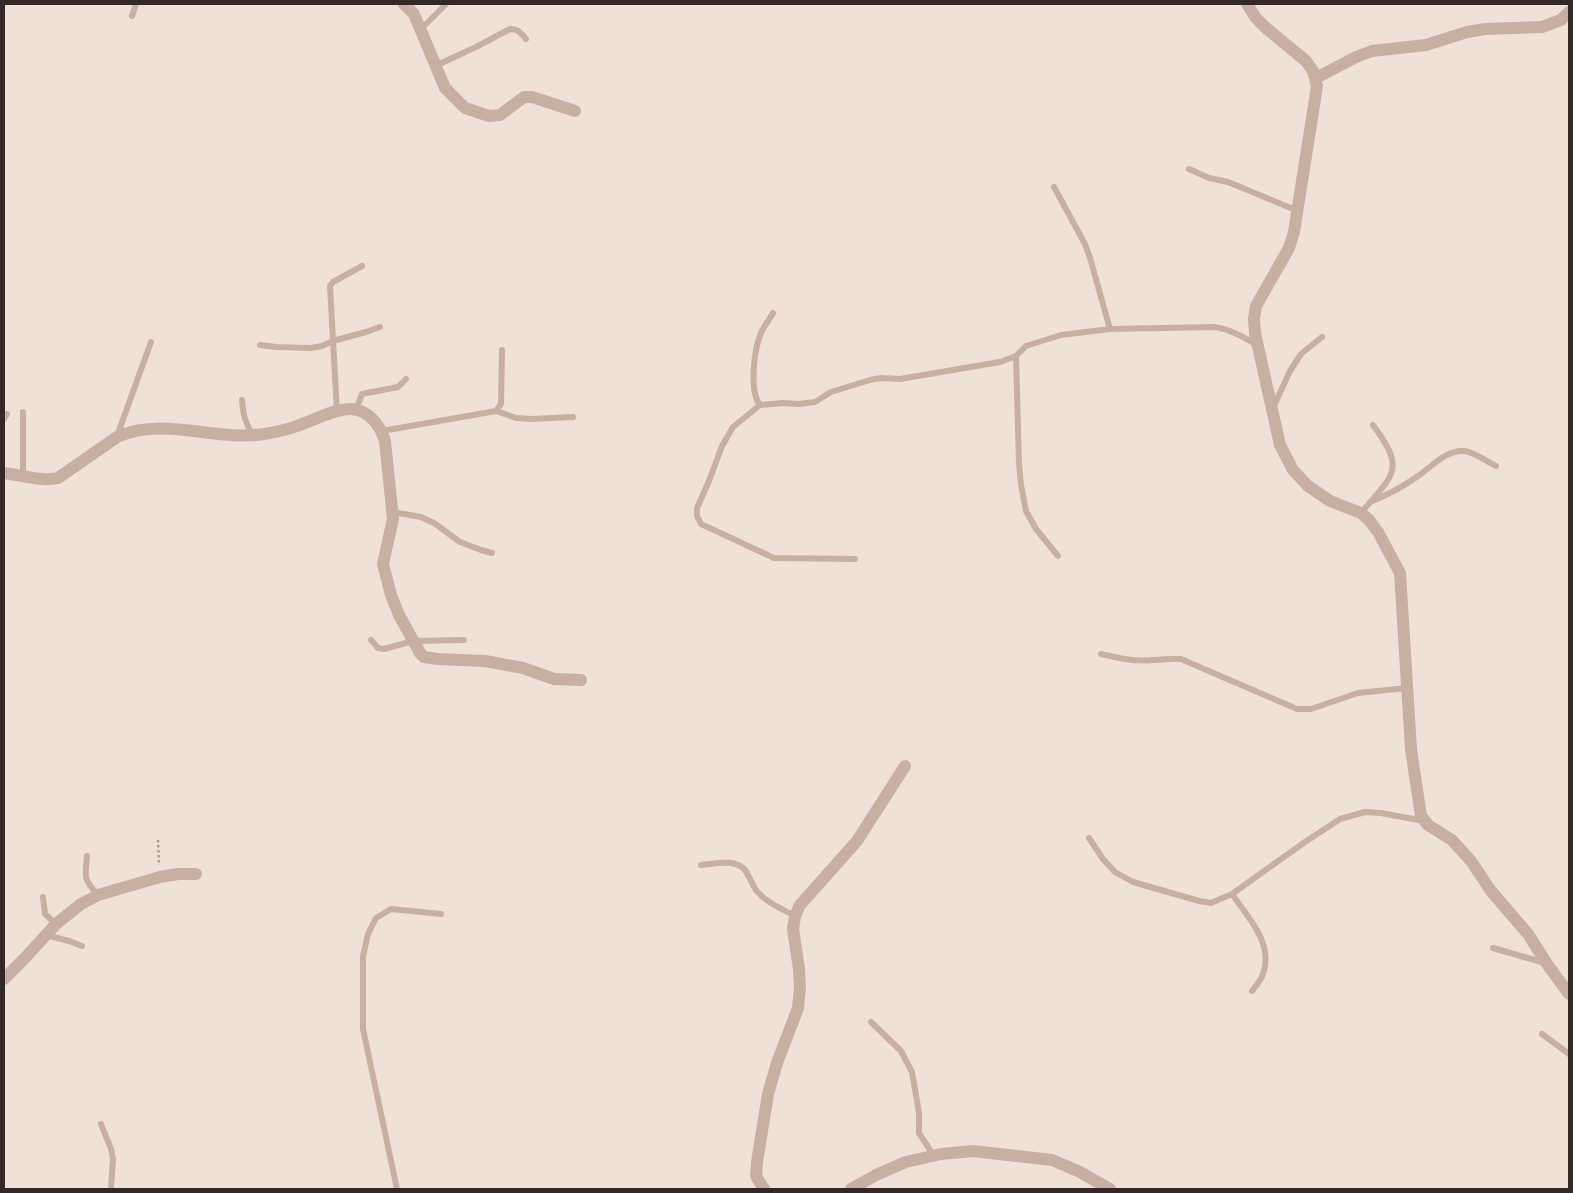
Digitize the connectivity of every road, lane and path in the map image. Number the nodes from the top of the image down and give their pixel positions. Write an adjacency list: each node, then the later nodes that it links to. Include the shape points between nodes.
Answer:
1 (136, 4): 6 (lane)
2 (404, 4): 7 (street, via 414,14)
3 (446, 4): 7 (lane)
4 (1247, 4): 10 (street, via 1266,28 1306,61)
5 (1569, 12): 10 (street, via 1561,20 1542,27 1476,30 1426,45 1372,52)
6 (132, 16)
7 (420, 30): 9 (street)
8 (526, 39): 9 (lane, via 520,32 510,29)
9 (435, 66): 11 (street, via 445,88 465,108 476,112 500,115 524,97)
10 (1316, 78): 14 (street)
11 (575, 111)
12 (1188, 169): 14 (lane)
13 (1054, 186): 18 (lane, via 1085,244)
14 (1298, 211): 23 (street, via 1289,248 1256,306 1254,319)
15 (362, 266): 20 (lane, via 330,286)
16 (773, 313): 28 (lane, via 761,334 755,360 754,392)
17 (380, 327): 20 (lane)
18 (1110, 329): 23 (lane, via 1214,327); 25 (lane, via 1046,339 1026,346)
19 (1322, 337): 29 (lane, via 1301,354)
20 (334, 341): 22 (lane, via 311,348); 33 (lane)
21 (151, 342): 38 (lane)
22 (260, 345)
23 (1258, 345): 29 (street)
24 (502, 350): 31 (lane, via 503,388 501,404)
25 (1016, 356): 28 (lane, via 1000,362 870,380 831,392 815,402); 46 (lane, via 1019,463 1026,511)
26 (406, 379): 30 (lane, via 398,387 362,394)
27 (242, 400): 37 (lane, via 244,417)
28 (760, 405): 47 (lane, via 733,427 722,446 696,508 696,516 702,524 774,558)
29 (1272, 409): 44 (street, via 1280,445 1293,470 1308,486 1330,501)
30 (356, 410): 33 (street); 36 (street, via 370,416)
31 (496, 411): 34 (lane, via 516,418); 36 (lane)
32 (24, 412): 41 (lane)
33 (337, 412): 37 (street, via 294,427)
34 (573, 417)
35 (1373, 425): 42 (lane, via 1386,443 1394,468)
36 (382, 431): 43 (street)
37 (253, 435): 38 (street, via 156,428)
38 (117, 437): 41 (street, via 58,478)
39 (1496, 466): 42 (lane, via 1466,451 1454,452 1395,491)
40 (4, 473): 41 (street)
41 (23, 476)
42 (1370, 502): 44 (lane)
43 (393, 512): 45 (lane, via 421,517 460,542); 50 (street, via 383,564 391,595)
44 (1361, 513): 53 (street, via 1378,532 1400,573)
45 (492, 553)
46 (1058, 556)
47 (855, 559)
48 (371, 640): 50 (lane, via 378,648 384,649)
49 (464, 640): 50 (lane)
50 (414, 641): 52 (street, via 424,657 485,662 523,668 554,679)
51 (1100, 654): 53 (lane, via 1136,660 1182,659 1297,709 1311,709 1358,693)
52 (581, 680)
53 (1408, 688): 55 (street, via 1418,808)
54 (904, 766): 66 (street, via 857,841 800,905)
55 (1425, 822): 62 (lane, via 1365,812 1340,819); 71 (street, via 1452,840 1471,861 1528,934)
56 (1089, 838): 62 (lane, via 1115,872 1133,882 1210,903)
57 (158, 840): 61 (path)
58 (87, 856): 63 (lane, via 87,884)
59 (700, 865): 66 (lane, via 728,863 740,866 764,898)
60 (196, 874): 61 (street)
61 (160, 877): 63 (street)
62 (1232, 894): 73 (lane, via 1260,934 1266,960 1262,976)
63 (98, 895): 67 (street)
64 (43, 897): 67 (lane, via 45,914)
65 (441, 914): 81 (lane, via 391,909 376,918 363,956 363,1029)
66 (795, 916): 82 (street, via 793,929 800,969 798,1008 776,1063 768,1094 756,1176)
67 (56, 924): 68 (street)
68 (46, 935): 69 (lane); 72 (street)
69 (82, 946)
70 (1493, 948): 71 (lane)
71 (1547, 964): 74 (street)
72 (4, 979)
73 (1252, 991)
74 (1569, 994)
75 (871, 1022): 79 (lane, via 900,1051 912,1072 919,1133)
76 (1542, 1034): 77 (lane)
77 (1569, 1054)
78 (101, 1124): 80 (lane, via 113,1159)
79 (934, 1156): 83 (street, via 906,1162); 84 (street, via 973,1151 1052,1160)
80 (111, 1189)
81 (397, 1189)
82 (764, 1189)
83 (852, 1189)
84 (1110, 1189)

